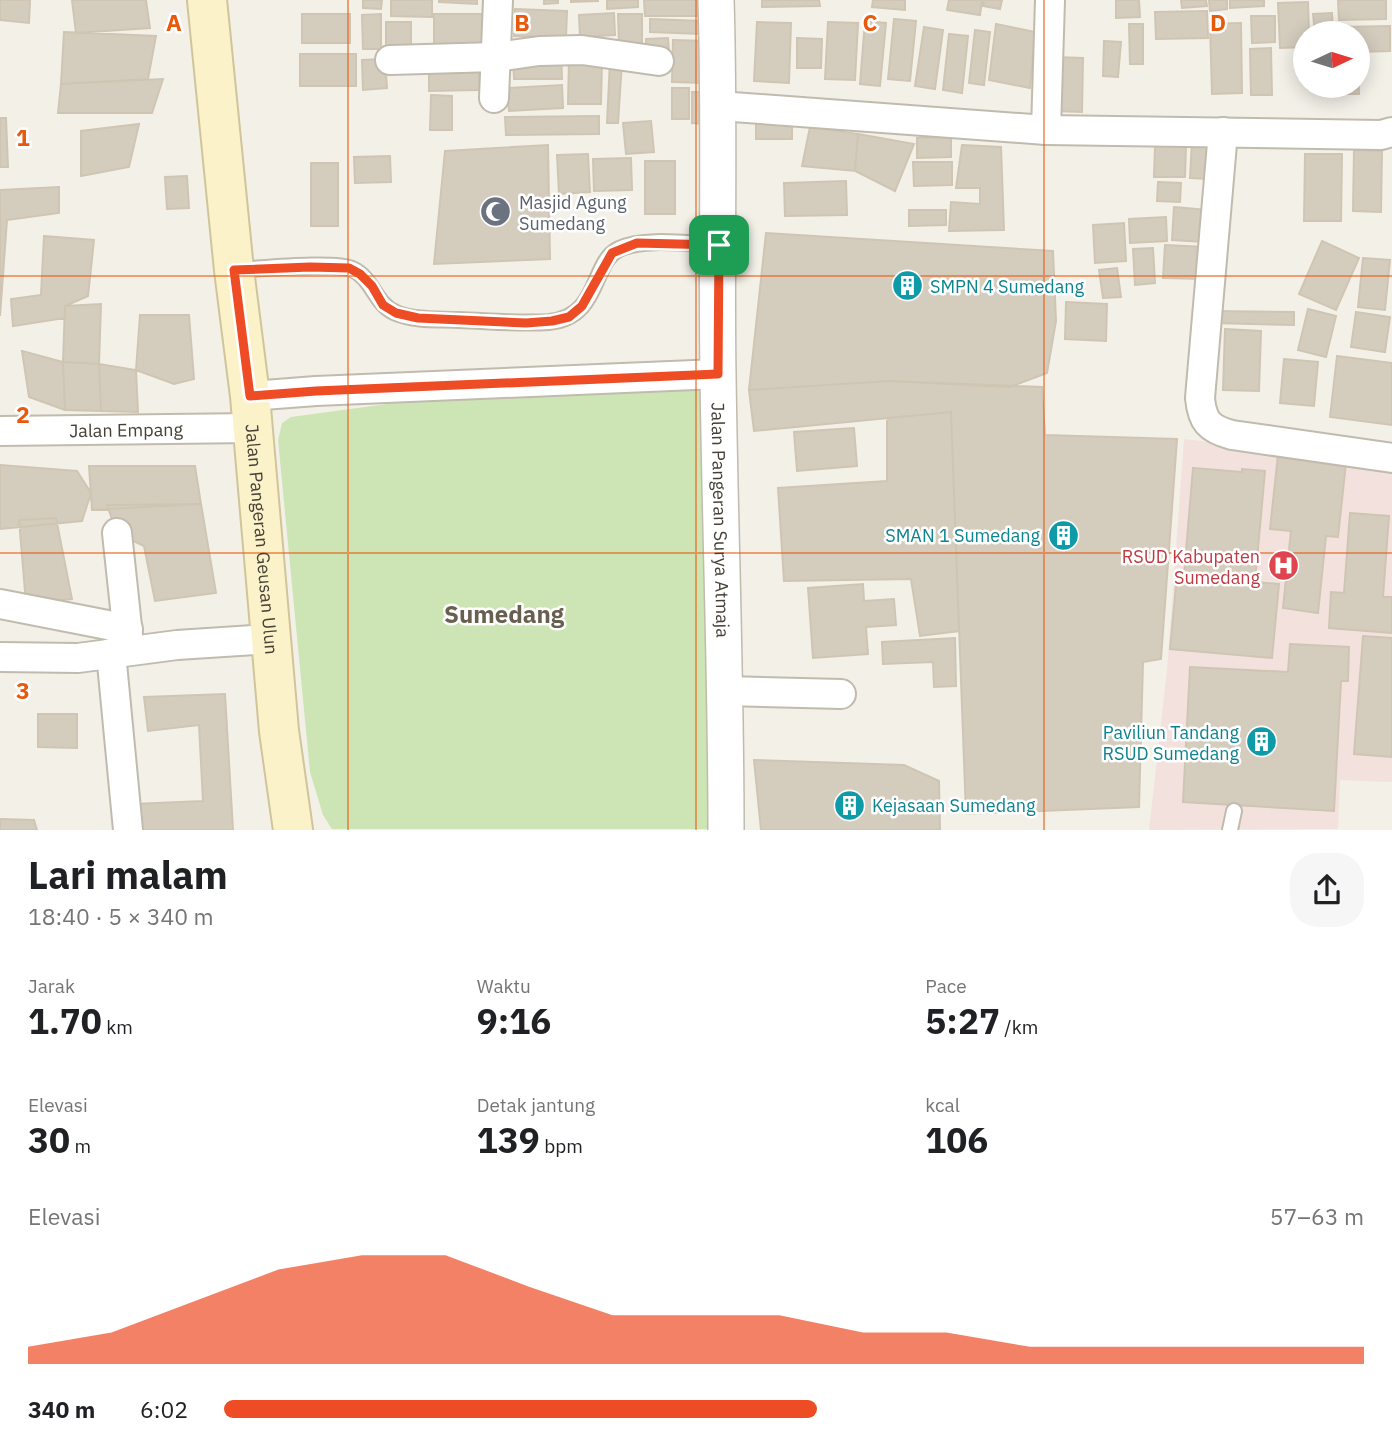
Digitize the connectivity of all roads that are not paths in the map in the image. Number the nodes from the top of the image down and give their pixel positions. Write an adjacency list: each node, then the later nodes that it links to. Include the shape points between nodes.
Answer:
1 (207, 0): 14 (main road, Jalan Pangeran Geusan Ulun)
2 (498, 0): 5 (street)
3 (716, 0): 9 (street, Jalan Pangeran Surya Atmaja)
4 (1050, 0): 10 (street)
5 (496, 57): 6 (street); 7 (street, via 582,50); 8 (street)
6 (390, 60)
7 (659, 61)
8 (494, 97)
9 (719, 106): 10 (street); 13 (street, Jalan Pangeran Surya Atmaja)
10 (1046, 130): 11 (street)
11 (1223, 132): 12 (street); 18 (street, via 1200,398 1206,424 1231,435)
12 (1392, 132)
13 (719, 245): 14 (lane, via 637,243 621,248 605,262 582,306 569,317 526,323 396,313 349,268); 15 (street, Jalan Pangeran Surya Atmaja)
14 (234, 270): 16 (main road, Jalan Pangeran Geusan Ulun)
15 (718, 374): 16 (street, Jalan Empang, via 344,390); 24 (street, Jalan Pangeran Surya Atmaja)
16 (252, 412): 17 (street, Jalan Empang); 21 (main road, Jalan Pangeran Geusan Ulun)
17 (0, 431)
18 (1392, 458)
19 (117, 533): 22 (street)
20 (0, 604): 22 (street)
21 (270, 639): 22 (street); 28 (main road, Jalan Pangeran Geusan Ulun)
22 (123, 644): 23 (street, via 78,657); 27 (street)
23 (0, 657)
24 (726, 691): 25 (street); 29 (street, Jalan Pangeran Surya Atmaja)
25 (841, 694)
26 (1234, 811): 30 (lane)
27 (128, 830)
28 (293, 830)
29 (726, 830)
30 (1230, 830)

